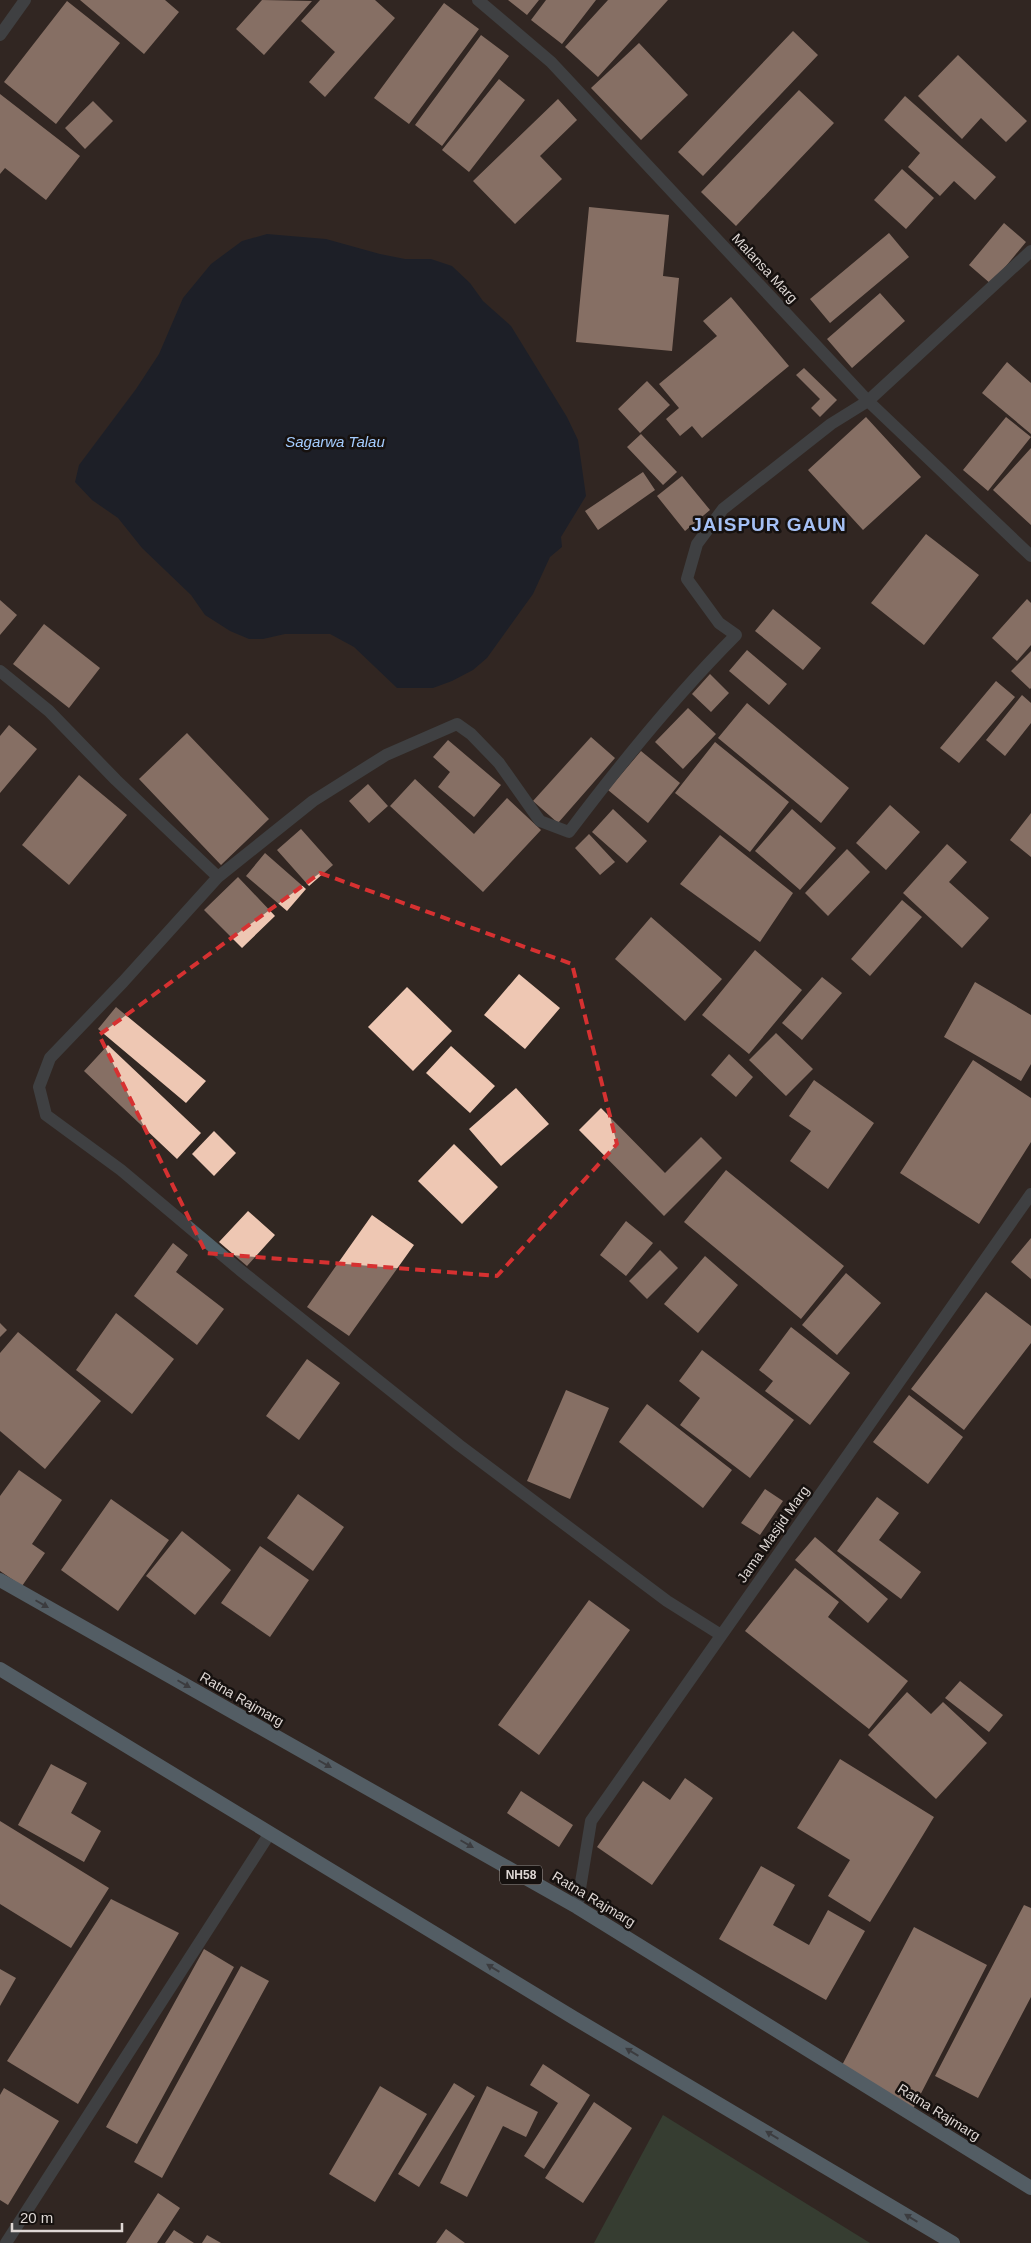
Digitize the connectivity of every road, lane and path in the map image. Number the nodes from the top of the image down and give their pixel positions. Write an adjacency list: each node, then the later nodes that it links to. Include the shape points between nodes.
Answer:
1 (26, 0): 3 (street)
2 (478, 0): 5 (street, Malansa Marg, via 551,62)
3 (0, 35)
4 (1031, 251): 5 (street)
5 (868, 401): 6 (street, Malansa Marg); 8 (street, via 817,434 723,508 697,544 687,578 718,623 736,635 703,667 620,765 569,832 540,821 499,763 457,724 386,755 322,796)
6 (1031, 556)
7 (0, 672): 8 (street, via 49,711)
8 (218, 878): 11 (street, via 50,1058 39,1087 46,1115 121,1170 459,1445 667,1601)
9 (1031, 1194): 11 (street, Jama Masjid Marg)
10 (0, 1580): 14 (highway, Ratna Rajmarg / NH58, one-way to 14)
11 (722, 1635): 14 (street, Jama Masjid Marg, via 591,1821)
12 (0, 1669): 13 (highway)
13 (270, 1833): 16 (street); 17 (highway, one-way to 13)
14 (577, 1907): 15 (highway, Ratna Rajmarg / NH58)
15 (1031, 2188)
16 (6, 2243)
17 (953, 2243)

